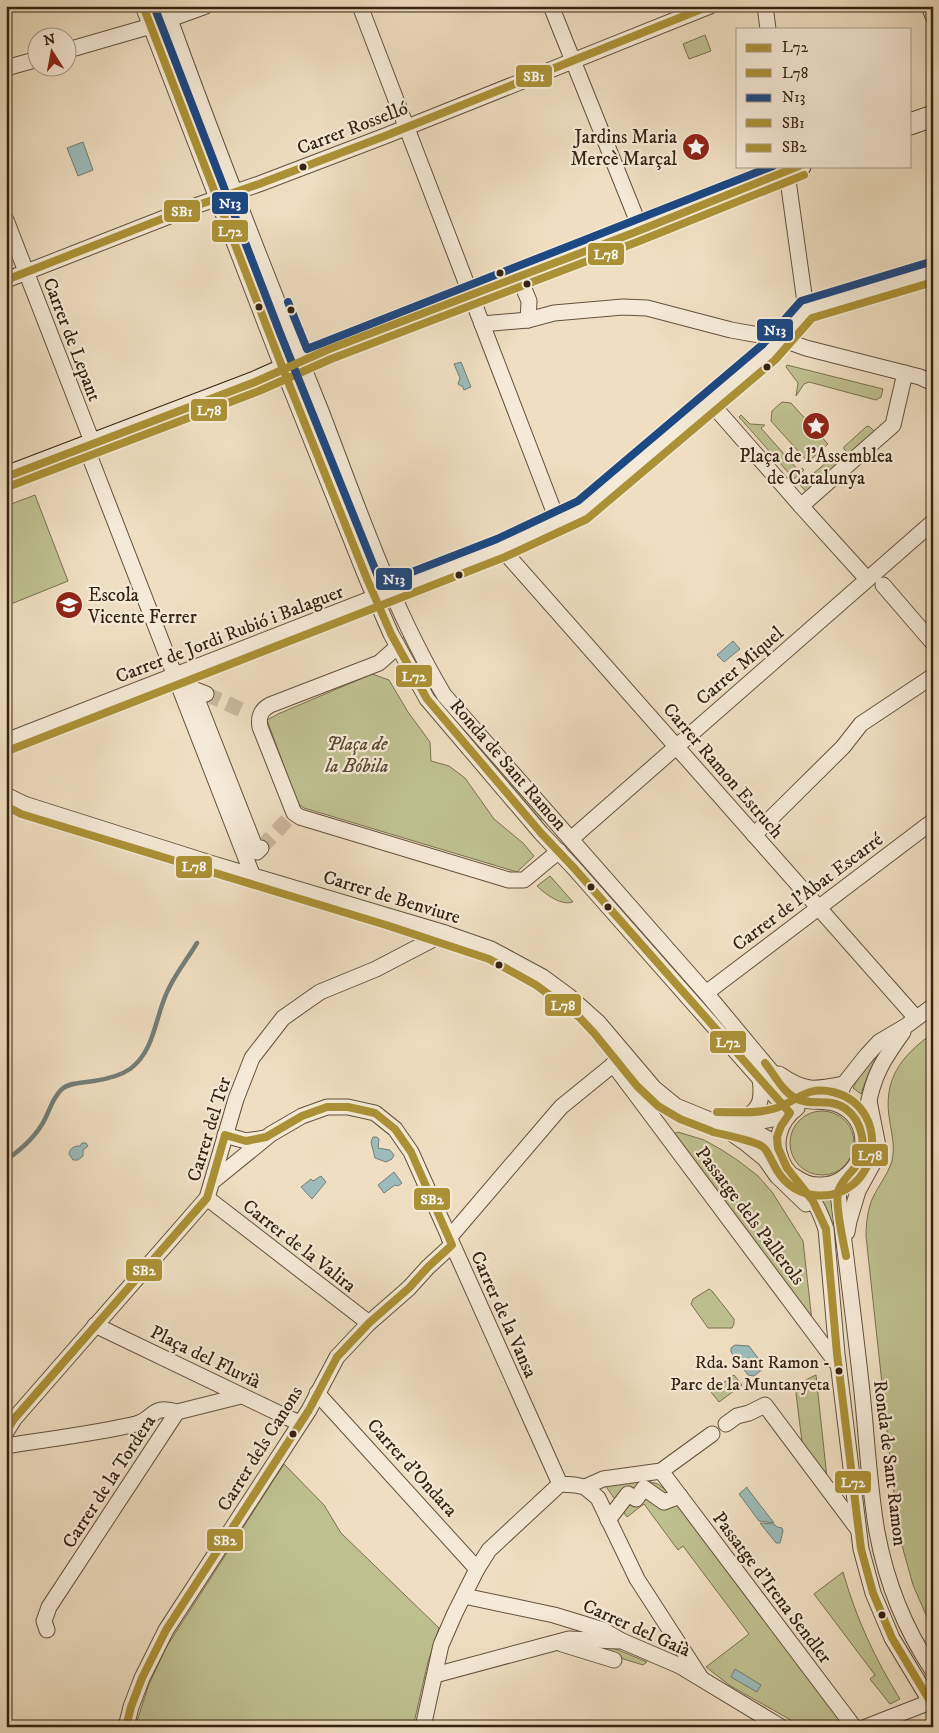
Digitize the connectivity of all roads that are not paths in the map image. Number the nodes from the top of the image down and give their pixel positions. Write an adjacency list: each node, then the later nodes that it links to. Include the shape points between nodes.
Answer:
1 (143, 6): 10 (street, Ronda de Sant Ramon)
2 (206, 6): 8 (street)
3 (360, 6): 18 (street)
4 (551, 6): 14 (street)
5 (710, 6): 14 (street, Carrer Rosselló)
6 (765, 6): 11 (street)
7 (929, 6): 9 (street)
8 (168, 13): 10 (street); 20 (street, Ronda de Sant Ramon)
9 (933, 16)
10 (150, 26): 12 (street); 21 (street, Ronda de Sant Ramon)
11 (768, 28)
12 (78, 47)
13 (28, 61): 15 (street)
14 (573, 62): 18 (street, Carrer Rosselló); 23 (street)
15 (6, 68)
16 (933, 116): 17 (street)
17 (912, 123)
18 (406, 128): 20 (street, Carrer Rosselló); 28 (street)
19 (791, 168): 23 (street); 29 (street)
20 (235, 192): 21 (street, Carrer Rosselló); 33 (street, Ronda de Sant Ramon)
21 (218, 198): 24 (street, Carrer Rosselló); 33 (street, Ronda de Sant Ramon)
22 (6, 220): 24 (street, Carrer de Lepant)
23 (640, 230): 26 (street)
24 (26, 272): 27 (street, Carrer Rosselló); 37 (street, Carrer de Lepant)
25 (933, 272): 29 (street)
26 (519, 277): 28 (street); 30 (street, via 529,301)
27 (6, 280)
28 (471, 295): 31 (street); 33 (street)
29 (806, 309): 32 (street, Carrer de Jordi Rubió i Balaguer)
30 (528, 320): 31 (street); 32 (street, via 554,313 636,306)
31 (482, 324): 40 (street)
32 (781, 339): 34 (street); 36 (street, Carrer de Jordi Rubió i Balaguer)
33 (292, 366): 37 (street); 45 (street, Ronda de Sant Ramon); 46 (street, Ronda de Sant Ramon)
34 (905, 373): 35 (street); 39 (street, via 892,425)
35 (933, 383)
36 (710, 402): 39 (street); 40 (street, Carrer de Jordi Rubió i Balaguer, via 583,510)
37 (89, 446): 38 (street); 49 (street, Carrer de Lepant)
38 (6, 477)
39 (801, 506): 43 (street)
40 (558, 522): 42 (street, Carrer de Jordi Rubió i Balaguer)
41 (933, 522): 43 (street, Carrer Miquel)
42 (501, 548): 45 (street, Carrer de Jordi Rubió i Balaguer); 53 (street, Carrer Ramon Estruch)
43 (868, 580): 53 (street, Carrer Miquel)
44 (883, 585): 47 (street)
45 (391, 591): 46 (street, Carrer de Jordi Rubió i Balaguer); 57 (street, Ronda de Sant Ramon, via 444,694)
46 (375, 597): 48 (street, Ronda de Sant Ramon); 49 (street, Carrer de Jordi Rubió i Balaguer)
47 (933, 643)
48 (398, 647): 59 (street, Ronda de Sant Ramon, via 427,699); 59 (street, via 378,663 270,705 253,715 291,816 509,880 524,880)
49 (175, 676): 52 (street, Carrer de Jordi Rubió i Balaguer); 60 (street, Carrer de Lepant)
50 (932, 677): 56 (street, via 861,724 843,747)
51 (206, 694): 58 (street, via 193,689 257,852)
52 (6, 741)
53 (677, 746): 56 (street, Carrer Ramon Estruch); 57 (street, Carrer Miquel)
54 (6, 796): 60 (street, Carrer de Benviure)
55 (933, 820): 61 (street, Carrer de l'Abat Escarré)
56 (754, 835): 61 (street, Carrer Ramon Estruch)
57 (571, 839): 63 (street, Ronda de Sant Ramon)
58 (261, 848)
59 (559, 851): 67 (street, Ronda de Sant Ramon)
60 (252, 874): 62 (street, Carrer de Benviure)
61 (818, 908): 63 (street, Carrer de l'Abat Escarré); 65 (street, Carrer Ramon Estruch)
62 (445, 933): 66 (street, Carrer de Benviure, via 491,949 543,977 598,1022); 75 (street, Carrer del Ter, via 376,969 320,992 283,1018 252,1058)
63 (706, 993): 67 (street, Ronda de Sant Ramon)
64 (933, 1006): 65 (street)
65 (911, 1022): 68 (street, via 879,1042); 70 (street, Ronda de Sant Ramon, via 880,1065)
66 (619, 1060): 73 (street, Carrer de Benviure, via 676,1106); 83 (street, Carrer dels Canons, via 560,1107); 88 (street, Passatge dels Pallerols)
67 (764, 1072): 68 (street, Ronda de Sant Ramon, via 808,1088); 69 (street, Ronda de Sant Ramon, via 796,1098); 72 (street, Ronda de Sant Ramon); 74 (street, via 760,1103 754,1112)
68 (844, 1084): 71 (street)
69 (812, 1101): 71 (street, Ronda de Sant Ramon); 72 (street)
70 (869, 1101): 77 (street, Ronda de Sant Ramon); 85 (street, Ronda de Sant Ramon, via 878,1146 876,1158 858,1191)
71 (836, 1103): 77 (street, via 854,1116)
72 (789, 1114): 74 (street, Carrer de Benviure, via 758,1122); 78 (street, via 778,1135)
73 (715, 1122): 74 (street, Carrer de Benviure); 78 (street, Carrer de Benviure, via 761,1135 770,1140); 84 (street, via 765,1159 811,1210)
74 (736, 1122)
75 (225, 1135): 76 (street, via 246,1142); 81 (street, Carrer del Ter)
76 (266, 1137): 81 (street, Carrer de la Vansa); 83 (street, Carrer de la Vansa, via 302,1116 327,1107 348,1107 375,1113 395,1129 411,1152)
77 (863, 1137): 80 (street, Ronda de Sant Ramon, via 860,1160)
78 (780, 1156): 79 (street)
79 (794, 1176): 80 (street, via 819,1186); 84 (street, via 821,1214)
80 (845, 1178): 85 (street, Ronda de Sant Ramon, via 838,1194)
81 (212, 1182): 82 (street, Carrer del Ter)
82 (207, 1198): 86 (street, Carrer de la Valira); 87 (street, Carrer del Ter)
83 (450, 1241): 86 (street, Carrer dels Canons, via 402,1295); 98 (street, Carrer de la Vansa)
84 (828, 1242): 88 (street)
85 (845, 1249): 109 (street, Ronda de Sant Ramon, via 877,1531 897,1605)
86 (369, 1323): 89 (street, Carrer dels Canons, via 337,1357)
87 (95, 1325): 90 (street, Plaça del Fluvià); 94 (street, Carrer del Ter)
88 (839, 1366): 102 (street)
89 (317, 1393): 92 (street, Carrer dels Canons); 103 (street, Carrer d'Ondara)
90 (241, 1396): 91 (street, Carrer de la Tordera); 92 (street, Plaça del Fluvià)
91 (178, 1412): 96 (street, via 158,1410 138,1423); 105 (street, Carrer de la Tordera, via 49,1607 44,1621)
92 (299, 1423): 113 (street, Carrer dels Canons, via 166,1630 142,1678)
93 (726, 1424): 102 (street, via 765,1405)
94 (6, 1432)
95 (712, 1434): 97 (street)
96 (6, 1446)
97 (661, 1471): 99 (street, via 603,1479); 100 (street, Passatge d'Irena Sendler)
98 (560, 1484): 99 (street); 103 (street, via 489,1550)
99 (585, 1487): 101 (street, via 598,1498)
100 (680, 1496): 101 (street, via 664,1502 644,1488 636,1499 628,1494); 116 (street, Passatge d'Irena Sendler)
101 (608, 1520): 111 (street, via 637,1579)
102 (858, 1530): 112 (street, via 879,1608 892,1638)
103 (478, 1569): 104 (street)
104 (464, 1596): 106 (street, Carrer del Gaià, via 572,1619); 110 (street, via 441,1645)
105 (47, 1630)
106 (622, 1641): 107 (street, via 569,1639); 111 (street, Carrer del Gaià)
107 (556, 1642): 108 (street, Carrer del Gaià); 110 (street)
108 (614, 1660)
109 (933, 1671)
110 (435, 1675): 114 (street)
111 (701, 1678): 115 (street, Carrer del Gaià)
112 (931, 1704): 117 (street)
113 (126, 1727)
114 (423, 1727)
115 (781, 1727)
116 (854, 1727)
117 (866, 1727)

